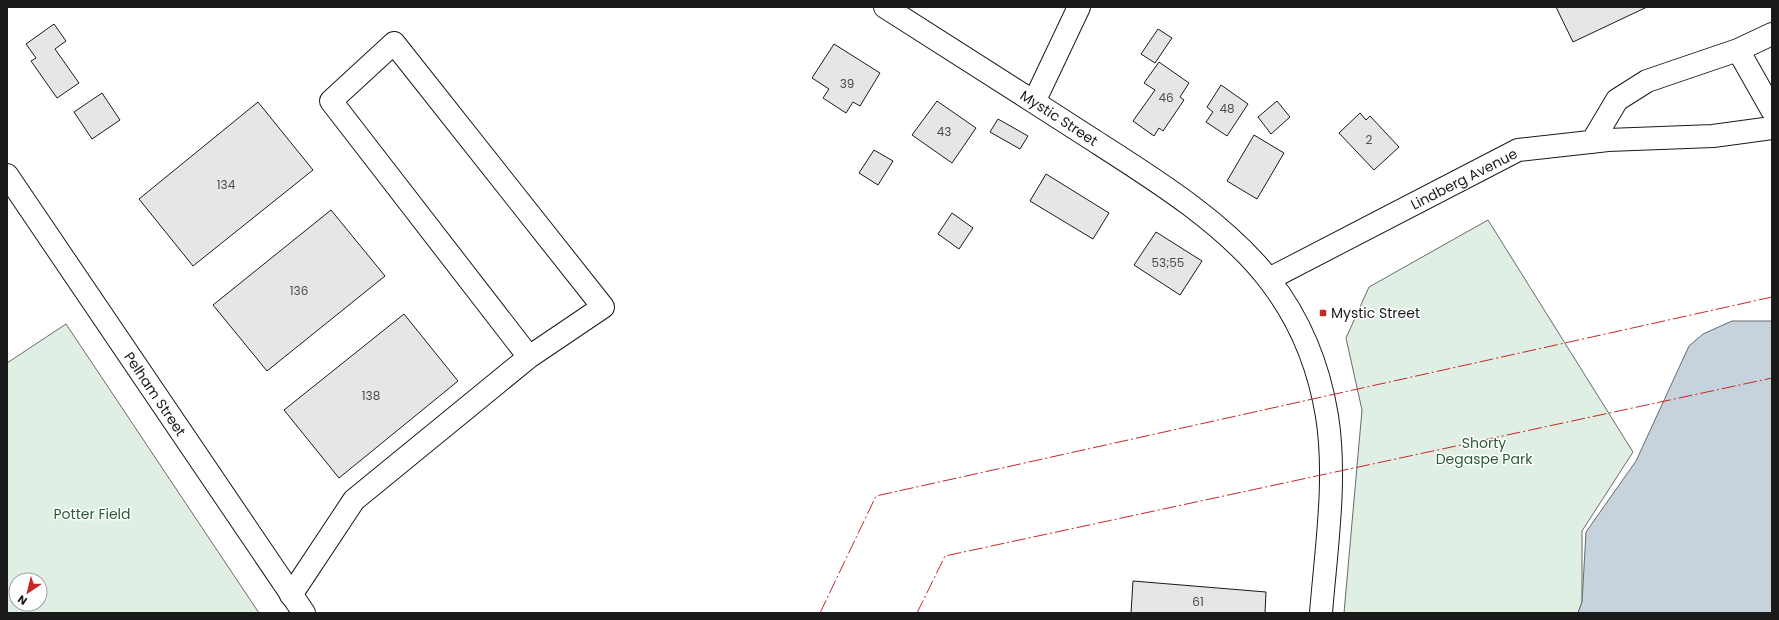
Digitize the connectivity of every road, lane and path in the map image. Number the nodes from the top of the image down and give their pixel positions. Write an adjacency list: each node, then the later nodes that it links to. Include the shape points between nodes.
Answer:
1 (885, 7): 5 (street, Mystic Street)
2 (1079, 7): 5 (street)
3 (1772, 34): 4 (street)
4 (1738, 50): 6 (street); 8 (street, via 1647,81 1617,100)
5 (1034, 102): 10 (street, Mystic Street, via 1169,191 1239,248)
6 (1772, 110)
7 (1772, 128): 8 (street, Lindberg Avenue, via 1713,136)
8 (1592, 142): 10 (street, Lindberg Avenue, via 1518,150)
9 (7, 175): 12 (street, Pelham Street)
10 (1269, 279): 14 (street, Mystic Street, via 1301,329 1314,360 1327,415 1330,498)
11 (529, 357): 11 (street, via 331,101 394,44 603,307); 12 (street, via 354,500)
12 (292, 595): 13 (street, Pelham Street)
13 (304, 613)
14 (1321, 613)

